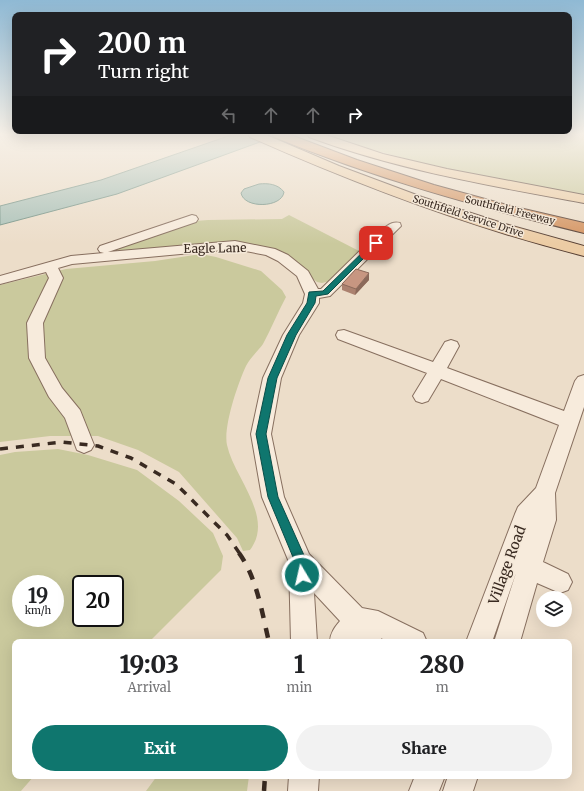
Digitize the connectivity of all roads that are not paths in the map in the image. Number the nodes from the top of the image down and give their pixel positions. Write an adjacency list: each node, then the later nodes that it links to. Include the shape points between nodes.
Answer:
1 (344, 171): 14 (main road, Southfield Service Drive, via 441,209)
2 (348, 171): 13 (highway, via 453,203)
3 (379, 171): 12 (highway, Southfield Freeway, via 452,195)
4 (394, 171): 10 (highway, Southfield Freeway, via 517,206)
5 (416, 171): 8 (highway)
6 (438, 171): 7 (main road)
7 (584, 199)
8 (584, 216)
9 (192, 219): 15 (street, via 103,250)
10 (584, 221)
11 (395, 226): 18 (street, via 325,293)
12 (584, 228)
13 (584, 233)
14 (584, 250)
15 (96, 257): 16 (street, Eagle Lane); 18 (street, Eagle Lane, via 214,246 251,247 283,258 302,274)
16 (50, 266): 17 (street, Eagle Lane); 25 (street, via 56,278 35,323 34,339 38,358 55,392 72,415)
17 (0, 280)
18 (312, 294): 28 (street, via 311,303 292,335 272,378 261,434 273,497)
19 (344, 335): 21 (street)
20 (451, 346): 21 (street)
21 (437, 370): 23 (street); 24 (street)
22 (584, 381): 24 (street, Village Road)
23 (422, 396)
24 (570, 421): 26 (street, Village Road)
25 (84, 445)
26 (545, 493): 27 (street, Village Road, via 526,514); 29 (street, Village Road, via 545,520)
27 (510, 558): 29 (street); 36 (street, Village Road)
28 (301, 562): 31 (street); 32 (street)
29 (531, 568): 30 (street); 37 (street, Village Road)
30 (560, 582)
31 (356, 620): 33 (street); 34 (street); 35 (street, via 378,623)
32 (304, 639)
33 (343, 639)
34 (368, 639)
35 (408, 639)
36 (480, 639)
37 (508, 639)
38 (304, 779): 41 (street)
39 (429, 779): 42 (street)
40 (462, 779): 43 (street)
41 (303, 791)
42 (424, 791)
43 (458, 791)

